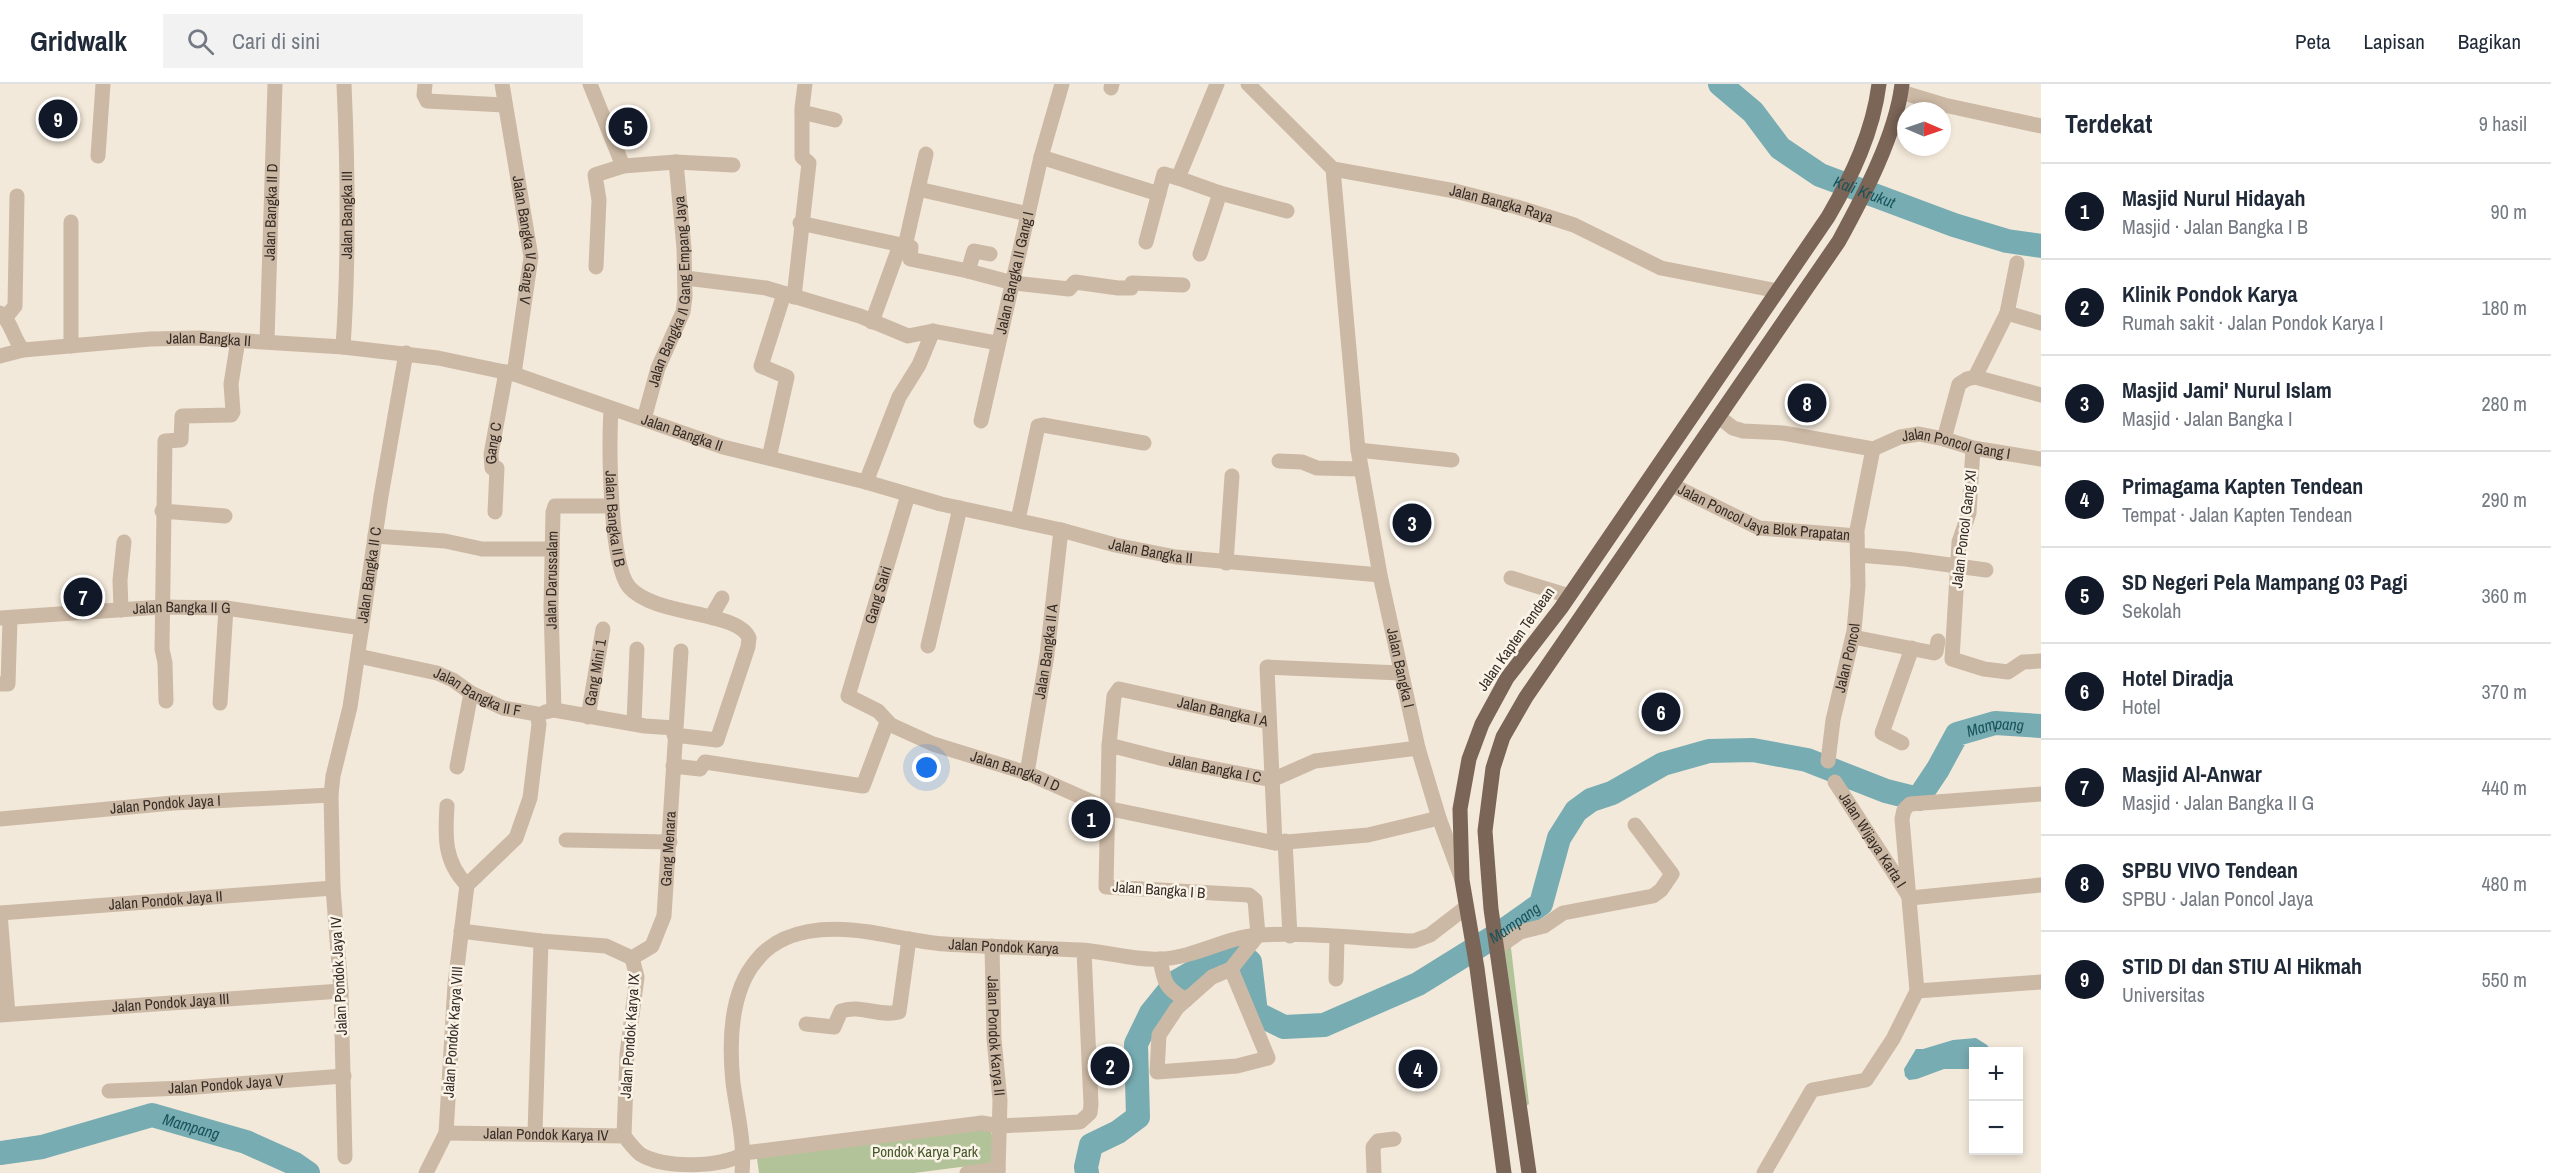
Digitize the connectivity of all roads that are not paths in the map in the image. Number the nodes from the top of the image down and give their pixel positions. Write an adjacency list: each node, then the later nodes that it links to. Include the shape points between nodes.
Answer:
1 (103, 84): 18 (street)
2 (276, 84): 51 (street, Jalan Bangka II D)
3 (344, 84): 54 (street, Jalan Bangka III, via 348,170)
4 (424, 84): 13 (street, via 427,100)
5 (502, 84): 13 (street, Jalan Bangka II Gang V)
6 (590, 84): 22 (street)
7 (805, 84): 14 (street)
8 (1062, 84): 19 (street, Jalan Bangka II Gang I)
9 (1217, 84): 24 (street)
10 (1248, 84): 23 (street)
11 (1879, 84): 43 (main road, Jalan Kapten Tendean, via 1871,124 1855,166)
12 (1901, 88): 16 (street, via 1944,105); 62 (main road, via 1874,172 1839,242)
13 (504, 105): 58 (street, Jalan Bangka II Gang V, via 531,257)
14 (802, 112): 15 (street); 32 (street, via 802,158 808,163)
15 (835, 120)
16 (2041, 126)
17 (926, 154): 25 (street)
18 (98, 156)
19 (1041, 157): 27 (street); 30 (street, Jalan Bangka II Gang I)
20 (676, 162): 21 (street); 22 (street); 40 (street, Jalan Bangka II Gang Empang Jaya)
21 (733, 165)
22 (623, 166): 38 (street, via 595,175 600,200)
23 (1333, 169): 43 (street, Jalan Bangka Raya, via 1455,191 1517,207 1574,225 1661,268); 69 (street, Jalan Bangka I)
24 (1179, 178): 26 (street); 27 (street, via 1164,174)
25 (918, 189): 30 (street); 34 (street)
26 (1220, 193): 29 (street); 36 (street)
27 (1159, 194): 33 (street)
28 (17, 196): 46 (street, via 15,306)
29 (1287, 211)
30 (1028, 214): 41 (street, Jalan Bangka II Gang I)
31 (72, 222): 53 (street)
32 (800, 223): 34 (street); 44 (street)
33 (1146, 242)
34 (902, 246): 39 (street, via 911,248 910,259); 47 (street)
35 (990, 254): 39 (street, via 975,251)
36 (1200, 255)
37 (2017, 263): 45 (street)
38 (596, 267)
39 (968, 272): 41 (street)
40 (686, 278): 44 (street, Jalan Bangka II Gang I, via 766,288); 63 (street, Jalan Bangka II Gang Empang Jaya, via 683,312 658,368)
41 (1013, 283): 42 (street, via 1069,289 1075,282 1118,288 1131,288 1132,283 1140,282); 52 (street, Jalan Bangka II Gang I)
42 (1183, 285)
43 (1778, 291): 96 (main road, Jalan Kapten Tendean)
44 (789, 295): 47 (street, Jalan Bangka II Gang I); 70 (street, via 761,366 787,377)
45 (2007, 313): 48 (street); 59 (street)
46 (3, 315): 55 (street)
47 (872, 322): 49 (street, Jalan Bangka II Gang I, via 908,336)
48 (2041, 323)
49 (933, 331): 52 (street, Jalan Bangka II Gang I); 76 (street, via 920,365 899,397)
50 (238, 340): 51 (street, Jalan Bangka II); 53 (street, Jalan Bangka II, via 150,339); 81 (street, via 231,415 182,416 181,440 165,441)
51 (267, 341): 54 (street, Jalan Bangka II)
52 (998, 343): 64 (street)
53 (71, 346): 55 (street, Jalan Bangka II)
54 (343, 347): 56 (street, Jalan Bangka II)
55 (23, 350): 57 (street, Jalan Bangka II)
56 (406, 353): 58 (street, Jalan Bangka II); 86 (street, Jalan Bangka II C)
57 (0, 356)
58 (510, 373): 61 (street, Jalan Bangka II); 82 (street, Gang C, via 491,454 492,468 497,468)
59 (1976, 377): 60 (street); 65 (street, via 1959,384)
60 (2041, 395)
61 (611, 409): 63 (street, Jalan Bangka II); 79 (street, Jalan Bangka II B)
62 (1719, 417): 68 (street, via 1743,431 1783,433); 77 (main road)
63 (644, 419): 70 (street, Jalan Bangka II)
64 (981, 421)
65 (1944, 439): 67 (street, Jalan Poncol Gang I); 68 (street, Jalan Poncol Gang I, via 1909,435)
66 (1144, 443): 84 (street, via 1038,426)
67 (1973, 448): 71 (street, Jalan Poncol Gang I); 92 (street, Jalan Poncol Gang XI, via 1969,513 1959,542)
68 (1873, 449): 87 (street, Jalan Poncol)
69 (1358, 450): 72 (street); 74 (street, Jalan Bangka I)
70 (769, 459): 76 (street, Jalan Bangka II)
71 (2041, 459)
72 (1452, 460)
73 (1279, 461): 74 (street, via 1302,462 1317,468)
74 (1361, 469): 94 (street, Jalan Bangka I)
75 (1232, 476): 91 (street)
76 (866, 482): 78 (street, Jalan Bangka II)
77 (1672, 484): 87 (street, Jalan Poncol Jaya Blok Prapatan, via 1759,528); 158 (main road, via 1503,737 1493,768 1485,831)
78 (908, 495): 80 (street, Jalan Bangka II); 116 (street, Gang Sairi)
79 (611, 506): 89 (street, Jalan Darussalam, via 555,506); 101 (street, Jalan Bangka II B, via 628,586 644,600)
80 (960, 508): 84 (street, Jalan Bangka II); 107 (street)
81 (162, 512): 83 (street); 98 (street)
82 (495, 512)
83 (225, 516)
84 (1018, 520): 85 (street, Jalan Bangka II)
85 (1061, 530): 91 (street, Jalan Bangka II, via 1150,553); 132 (street, Jalan Bangka II A, via 1047,655)
86 (375, 536): 89 (street, via 445,541 482,549); 103 (street, Jalan Bangka II C)
87 (1857, 536): 90 (street, Jalan Poncol)
88 (124, 542): 100 (street)
89 (552, 549): 119 (street, Jalan Darussalam)
90 (1858, 555): 92 (street); 105 (street, Jalan Poncol)
91 (1226, 563): 94 (street, Jalan Bangka II)
92 (1958, 568): 93 (street); 112 (street, Jalan Poncol Gang XI, via 1952,659 2008,672 2023,662)
93 (1986, 570)
94 (1380, 575): 113 (street, Jalan Bangka I)
95 (1511, 578): 96 (street)
96 (1569, 596): 145 (main road, Jalan Kapten Tendean, via 1497,694 1478,732 1462,788)
97 (722, 598): 101 (street)
98 (162, 608): 99 (street, Jalan Bangka II G); 100 (street, Jalan Bangka II G); 117 (street)
99 (226, 608): 103 (street, Jalan Bangka II G); 118 (street)
100 (121, 609): 102 (street, Jalan Bangka II G)
101 (711, 617): 125 (street, Jalan Bangka II B, via 741,628 748,647 717,740)
102 (5, 618): 114 (street, via 8,684)
103 (362, 628): 111 (street, Jalan Bangka II C)
104 (603, 629): 121 (street, Gang Mini 1)
105 (1853, 637): 108 (street); 129 (street, Jalan Poncol)
106 (1938, 641): 108 (street, via 1936,652)
107 (928, 646)
108 (1912, 648): 126 (street, via 1882,733)
109 (638, 649): 123 (street)
110 (681, 651): 125 (street, Gang Menara)
111 (358, 656): 115 (street, Jalan Bangka II F, via 437,673); 136 (street, Jalan Bangka II C)
112 (2041, 661)
113 (1400, 673): 122 (street, Jalan Bangka I A, via 1267,667); 128 (street, Jalan Bangka I)
114 (0, 684)
115 (471, 693): 120 (street, Jalan Bangka II F, via 503,708); 131 (street)
116 (848, 696): 124 (street, Jalan Bangka I D, via 878,711)
117 (166, 701)
118 (220, 703)
119 (554, 710): 120 (street); 121 (street)
120 (537, 714): 146 (street, Jalan Bangka II F, via 530,798 516,838)
121 (588, 717): 123 (street)
122 (1269, 722): 127 (street, Jalan Bangka I A, via 1119,689 1114,696); 133 (street)
123 (634, 723): 125 (street)
124 (891, 725): 130 (street, via 886,725 863,786 716,762 705,762 700,768); 132 (street, Jalan Bangka I D, via 933,744)
125 (675, 731): 130 (street, Gang Menara)
126 (1902, 743)
127 (1109, 745): 133 (street, Jalan Bangka I C); 138 (street)
128 (1418, 748): 133 (street, Jalan Bangka I C, via 1315,761); 139 (street, Jalan Bangka I)
129 (1827, 761)
130 (673, 766): 143 (street, Gang Menara)
131 (457, 767)
132 (1027, 773): 138 (street, Jalan Bangka I D)
133 (1272, 780): 144 (street)
134 (1835, 782): 149 (street, Jalan Wijaya Karta I)
135 (2041, 794): 149 (street, Jalan Wijaya Karta I, via 1910,804 1902,819)
136 (331, 795): 140 (street, Jalan Pondok Jaya I, via 173,803); 148 (street, Jalan Pondok Jaya IV)
137 (447, 806): 146 (street, via 451,864)
138 (1106, 808): 144 (street, Jalan Bangka I D); 153 (street, Jalan Bangka I B, via 1106,887 1249,895 1255,900)
139 (1439, 818): 144 (street, Jalan Bangka I D, via 1368,836); 145 (street, Jalan Bangka I)
140 (0, 819)
141 (1635, 825): 158 (street, via 1672,874 1661,890 1653,896 1563,913 1544,926)
142 (566, 840): 143 (street)
143 (670, 842): 161 (street, Gang Menara, via 662,922 652,946)
144 (1280, 842): 154 (street)
145 (1462, 880): 150 (main road, Jalan Kapten Tendean)
146 (467, 885): 152 (street)
147 (2041, 885): 149 (street)
148 (333, 888): 151 (street, Jalan Pondok Jaya II); 166 (street, Jalan Pondok Jaya IV)
149 (1910, 898): 167 (street, Jalan Wijaya Karta I)
150 (1467, 912): 155 (street, Jalan Pondok Karya, via 1431,935 1413,941); 185 (main road, Jalan Kapten Tendean)
151 (0, 913): 169 (street)
152 (461, 931): 157 (street, Jalan Pondok Karya IX); 174 (street, Jalan Pondok Karya VIII)
153 (1258, 935): 154 (street, Jalan Pondok Karya); 162 (street); 163 (street, Jalan Pondok Karya)
154 (1290, 936): 155 (street, Jalan Pondok Karya)
155 (1337, 938): 164 (street)
156 (909, 939): 159 (street, Jalan Pondok Karya); 170 (street, via 899,1012 847,1009 841,1011 834,1027); 178 (street, Jalan Pondok Karya, via 829,927 775,944 756,960 736,1002 733,1038 733,1081)
157 (541, 941): 161 (street, Jalan Pondok Karya IX, via 606,946); 175 (street)
158 (1497, 943): 186 (main road)
159 (992, 946): 160 (street, Jalan Pondok Karya); 173 (street, Jalan Pondok Karya II)
160 (1084, 951): 163 (street, Jalan Pondok Karya); 173 (street, Jalan Pondok Karya IV, via 1090,1113 1080,1122)
161 (632, 958): 176 (street, Jalan Pondok Karya IX, via 637,977 627,1054)
162 (1239, 958): 168 (street, via 1212,977); 168 (street, via 1268,1058 1237,1066 1157,1072 1159,1035 1177,1008)
163 (1160, 959): 168 (street)
164 (1336, 979)
165 (2041, 982): 167 (street)
166 (341, 991): 169 (street, Jalan Pondok Jaya III); 171 (street, Jalan Pondok Jaya IV)
167 (1917, 991): 187 (street, via 1893,1040 1866,1080 1812,1090)
168 (1175, 992)
169 (4, 1015)
170 (806, 1024)
171 (344, 1076): 172 (street, Jalan Pondok Jaya V); 179 (street, Jalan Pondok Jaya IV)
172 (109, 1091)
173 (1000, 1126): 178 (street, Jalan Pondok Karya IV, via 982,1123); 180 (street, Jalan Pondok Karya II)
174 (446, 1132): 175 (street, Jalan Pondok Karya IV); 181 (street)
175 (535, 1133): 176 (street, Jalan Pondok Karya IV)
176 (624, 1136): 178 (street, Jalan Pondok Karya IV, via 639,1153 665,1164 736,1159)
177 (1394, 1139): 184 (street, via 1378,1141 1373,1147)
178 (744, 1153): 182 (street, Jalan Pondok Karya)
179 (345, 1157)
180 (998, 1171): 183 (street)
181 (426, 1173)
182 (742, 1173)
183 (967, 1173)
184 (1374, 1173)
185 (1504, 1173)
186 (1529, 1173)
187 (1764, 1173)

